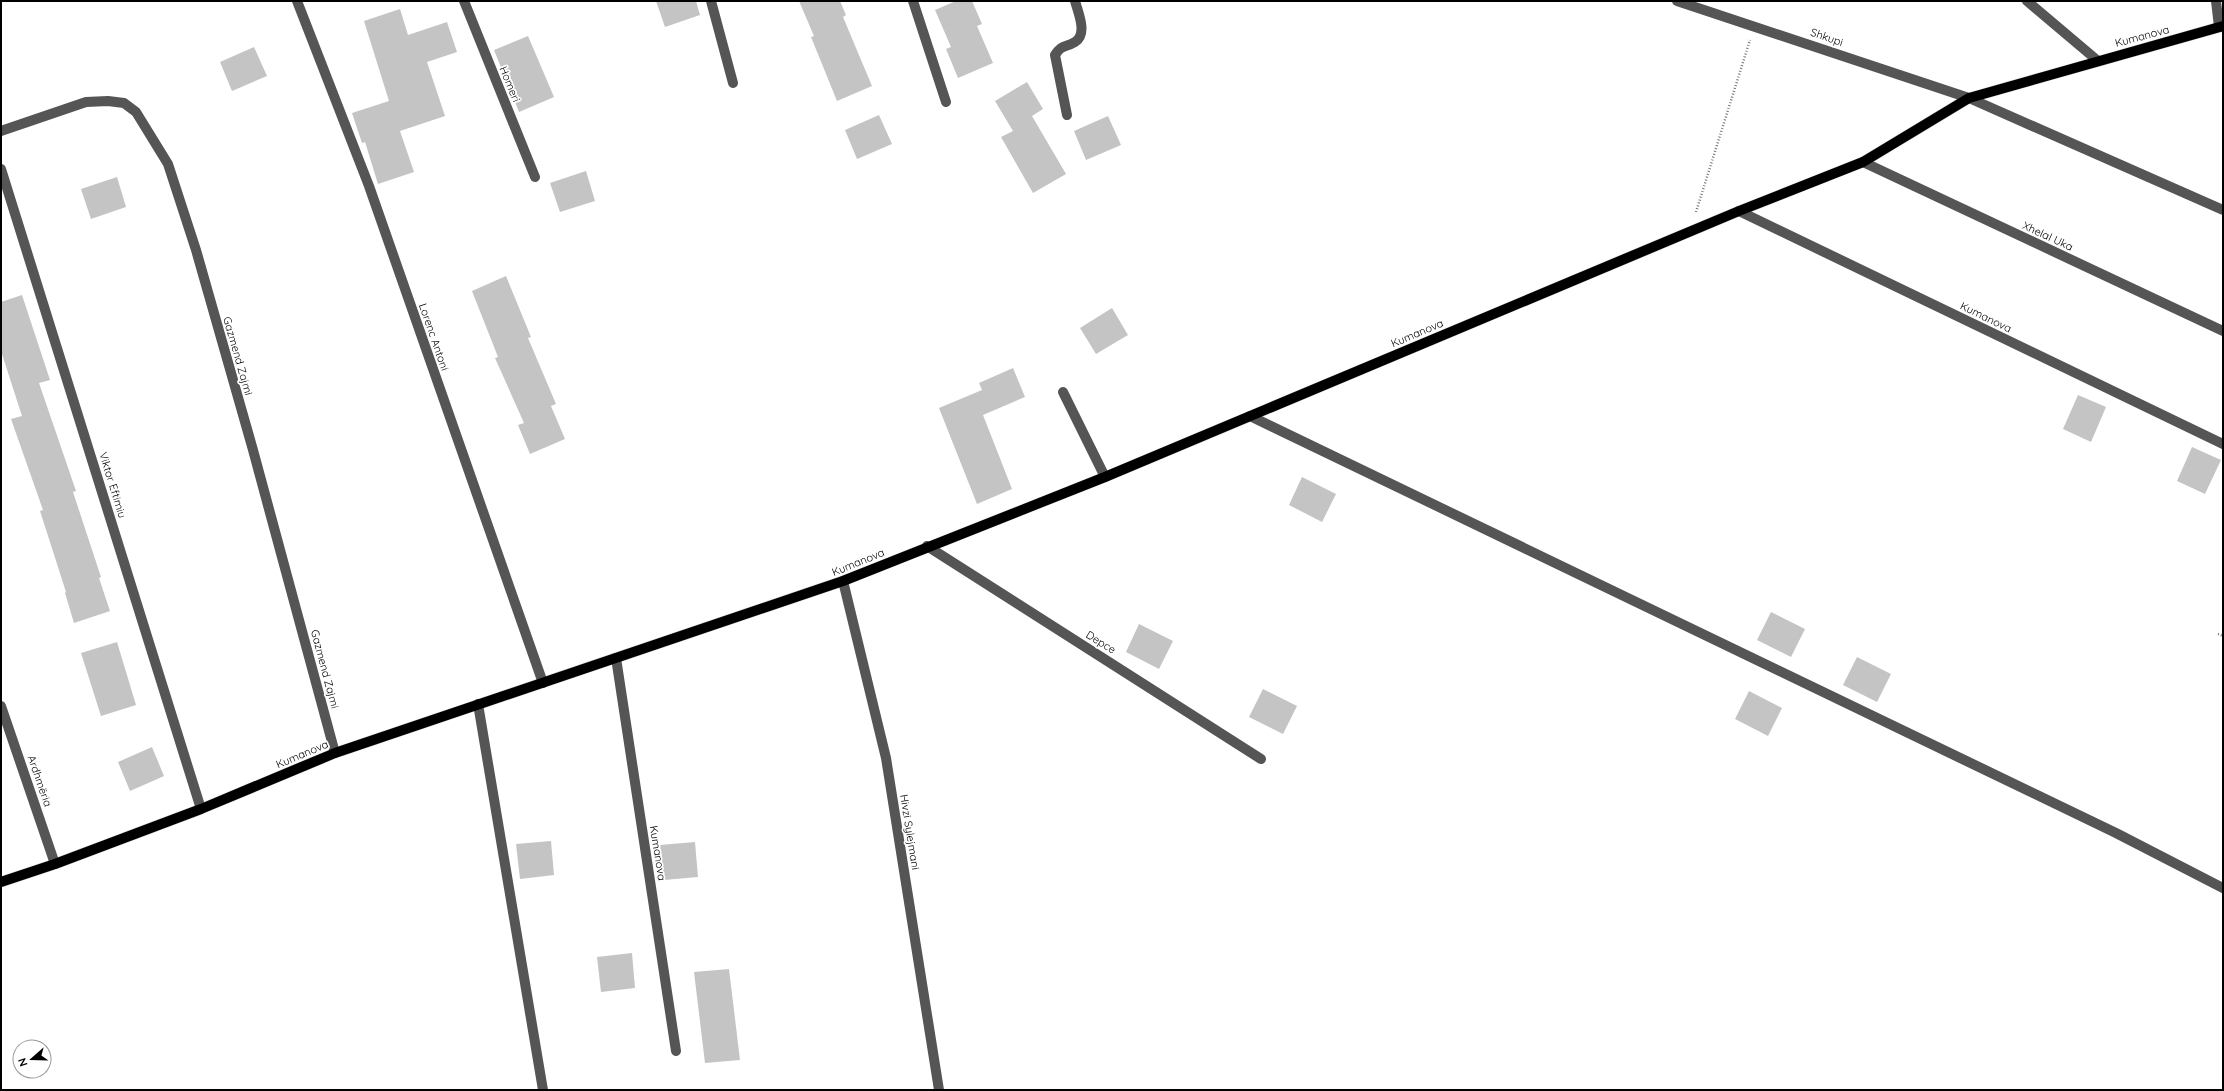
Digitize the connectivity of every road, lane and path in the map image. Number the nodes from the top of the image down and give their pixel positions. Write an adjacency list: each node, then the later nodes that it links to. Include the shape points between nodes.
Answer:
1 (297, 1): 33 (street, Lorenc Antoni, via 369,186)
2 (464, 1): 19 (street, Homeri)
3 (711, 1): 12 (street)
4 (914, 1): 14 (street)
5 (1075, 1): 15 (street, via 1081,34 1076,42 1060,48 1055,55)
6 (1677, 1): 9 (street, Shkupi)
7 (2027, 1): 11 (street)
8 (2216, 1): 10 (street)
9 (1754, 25): 13 (street, Shkupi); 22 (path)
10 (2221, 26): 11 (main road, Kumanova)
11 (2098, 61): 13 (main road, Kumanova)
12 (732, 83)
13 (1969, 98): 17 (main road, Kumanova); 20 (street, Shkupi)
14 (946, 102)
15 (1067, 115)
16 (1, 131): 36 (street, Gazmend Zajmi, via 86,102 124,103 136,112 168,164 196,250 254,450)
17 (1863, 162): 21 (main road, Kumanova); 23 (street, Xhelal Uka)
18 (1, 169): 38 (street, Viktor Eftimiu)
19 (535, 177)
20 (2223, 210)
21 (1739, 211): 22 (main road, Kumanova); 26 (street, Kumanova)
22 (1689, 232): 25 (main road, Kumanova)
23 (2223, 331)
24 (1062, 392): 27 (street)
25 (1250, 416): 27 (main road, Kumanova); 41 (street, via 2116,833)
26 (2223, 444)
27 (1105, 477): 28 (main road, Kumanova)
28 (927, 546): 29 (main road, Kumanova); 37 (street, Depce)
29 (843, 582): 32 (main road, Kumanova); 44 (street, Hivzi Sylejmani, via 886,758)
30 (2218, 634): 31 (path)
31 (2223, 636)
32 (616, 658): 33 (main road, Kumanova); 42 (street, Kumanova)
33 (542, 683): 34 (main road, Kumanova)
34 (478, 704): 36 (main road, Kumanova); 43 (street)
35 (1, 706): 39 (street, Ardhmëria)
36 (335, 753): 38 (main road, Kumanova)
37 (1261, 759)
38 (201, 809): 39 (main road, Kumanova)
39 (55, 864): 40 (main road, Kumanova)
40 (1, 882)
41 (2223, 888)
42 (676, 1051)
43 (543, 1090)
44 (939, 1090)

